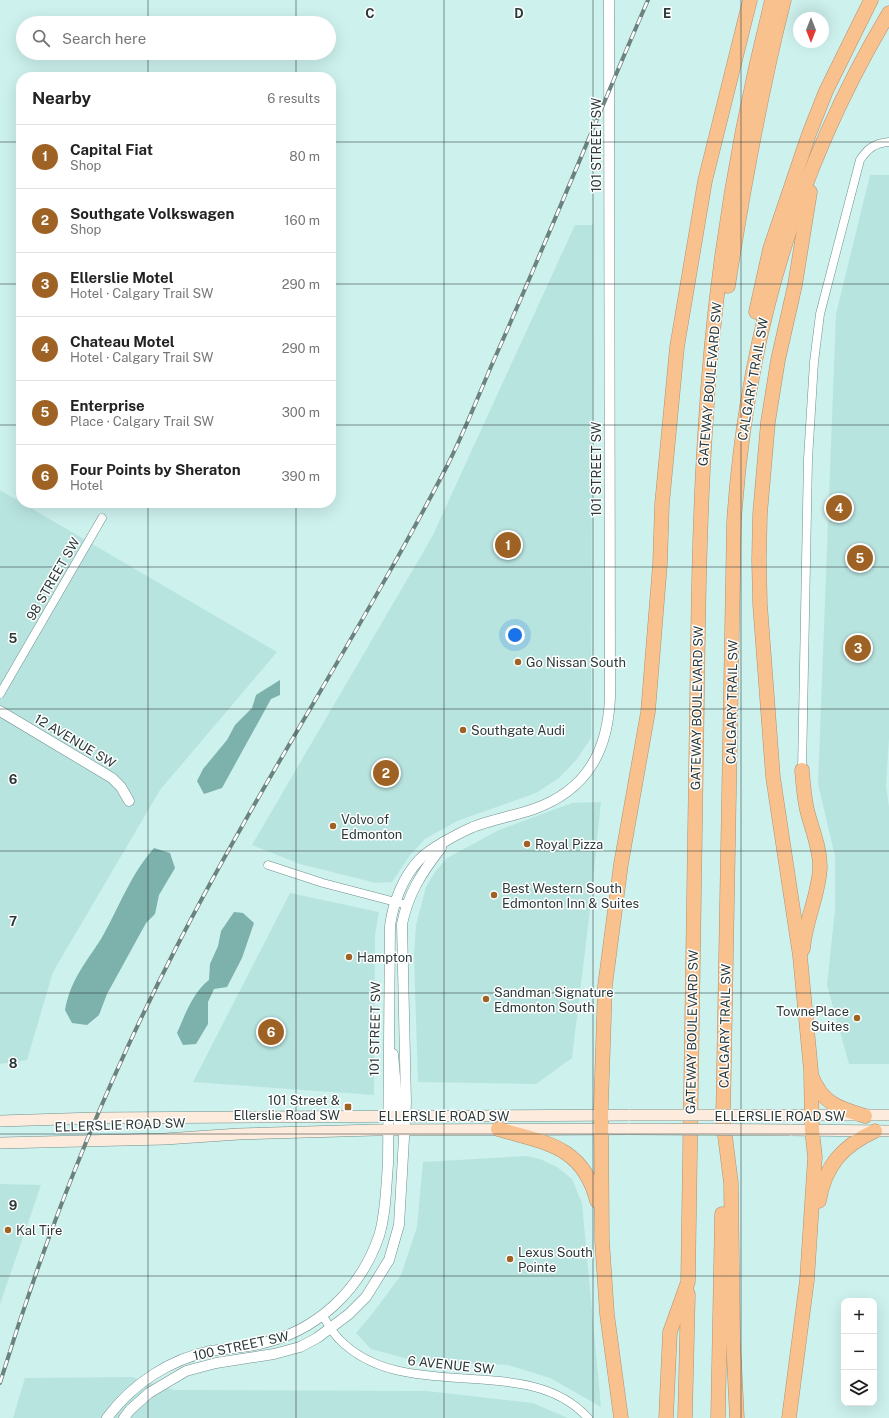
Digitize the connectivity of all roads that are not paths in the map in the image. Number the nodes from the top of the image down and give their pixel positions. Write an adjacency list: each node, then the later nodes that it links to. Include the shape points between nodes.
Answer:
1 (609, 0): 16 (street, 101 STREET SW, via 610,697 607,732 592,767 566,793 535,809 473,827)
2 (750, 0): 28 (highway, via 705,181 677,348 666,449 648,712 621,864 605,986)
3 (772, 0): 9 (highway, GATEWAY BOULEVARD SW, via 734,175)
4 (784, 0): 9 (highway, via 744,183 719,344)
5 (871, 0): 10 (highway, via 832,77 809,134 770,249 752,332 740,407)
6 (889, 13): 8 (highway, CALGARY TRAIL SW, via 852,79)
7 (889, 142): 14 (street, via 874,145 860,160 820,314 814,362 808,459)
8 (815, 162): 10 (highway, CALGARY TRAIL SW, via 792,222 768,304 745,409); 20 (highway, via 795,285 778,360 768,422 759,560 773,777)
9 (709, 374): 38 (highway, GATEWAY BOULEVARD SW, via 701,522)
10 (738, 473): 26 (highway, CALGARY TRAIL SW, via 734,522)
11 (102, 518): 12 (street, 98 STREET SW)
12 (0, 694)
13 (0, 711): 15 (street, 12 AVENUE SW, via 112,778)
14 (802, 770): 20 (highway, via 807,810 817,842 820,868 806,928)
15 (129, 801)
16 (446, 842): 18 (street, 101 STREET SW, via 419,859); 19 (street, 101 STREET SW, via 419,878)
17 (268, 865): 18 (street)
18 (395, 903): 19 (street); 25 (street, 101 STREET SW, via 390,926 389,1027 395,1068)
19 (407, 905): 25 (street, 101 STREET SW, via 402,932 406,1047)
20 (801, 969): 21 (highway)
21 (811, 1071): 23 (highway); 24 (highway, via 820,1092 827,1100 842,1109)
22 (889, 1115): 24 (main road, ELLERSLIE ROAD SW)
23 (811, 1116): 24 (main road, ELLERSLIE ROAD SW); 28 (main road, ELLERSLIE ROAD SW, bridge, via 630,1115); 32 (highway)
24 (865, 1116)
25 (396, 1117): 27 (main road, ELLERSLIE ROAD SW, via 95,1118); 28 (main road, ELLERSLIE ROAD SW); 30 (street, 100 STREET SW); 31 (street)
26 (723, 1120): 47 (highway); 48 (highway, CALGARY TRAIL SW, via 731,1183 732,1340)
27 (0, 1121)
28 (601, 1122): 29 (main road, ELLERSLIE ROAD SW); 32 (main road, ELLERSLIE ROAD SW, bridge, via 629,1129); 36 (highway)
29 (498, 1129): 31 (main road, ELLERSLIE ROAD SW); 36 (highway, via 548,1144 570,1155 579,1163 593,1184)
30 (388, 1130): 31 (main road, ELLERSLIE ROAD SW); 35 (main road, ELLERSLIE ROAD SW); 39 (street, 100 STREET SW, via 385,1202 379,1235 352,1288)
31 (403, 1130): 40 (street, 100 STREET SW, via 399,1225 389,1260 366,1297)
32 (812, 1130): 33 (main road, ELLERSLIE ROAD SW); 37 (highway, via 814,1157)
33 (875, 1131): 34 (main road, ELLERSLIE ROAD SW); 37 (highway, via 858,1138 840,1154 828,1171 822,1185)
34 (889, 1131)
35 (0, 1143)
36 (602, 1240): 44 (highway, via 607,1314)
37 (809, 1257): 49 (highway)
38 (688, 1282): 45 (highway, GATEWAY BOULEVARD SW, via 670,1332); 46 (highway)
39 (323, 1316): 40 (street, 6 AVENUE SW); 41 (street, 100 STREET SW, via 307,1327 277,1340 186,1357 162,1369 136,1387)
40 (331, 1328): 42 (street, 100 STREET SW, via 300,1347 287,1351 216,1363 186,1371 149,1393); 43 (street, 6 AVENUE SW, via 337,1338 348,1347 380,1365 413,1374 518,1384 553,1392 569,1401)
41 (107, 1418)
42 (124, 1418)
43 (588, 1418)
44 (621, 1418)
45 (666, 1418)
46 (685, 1418)
47 (718, 1418)
48 (737, 1418)
49 (789, 1418)

